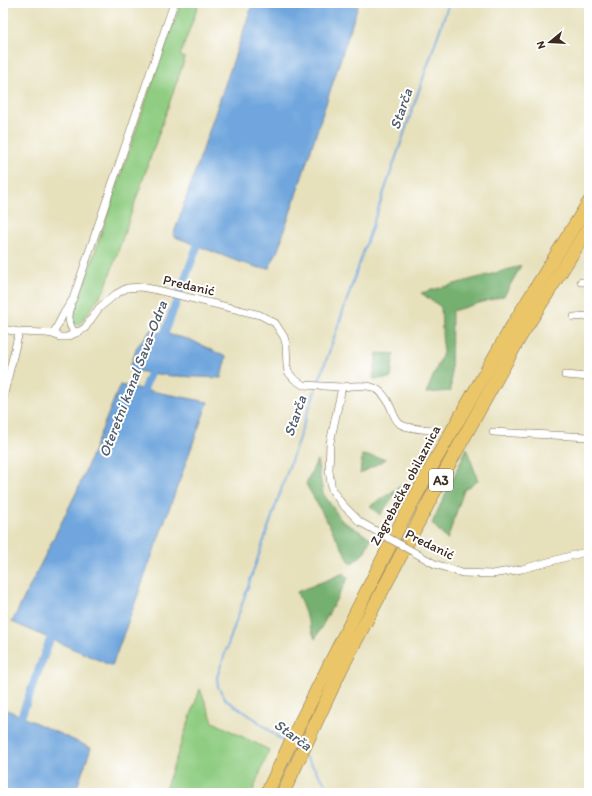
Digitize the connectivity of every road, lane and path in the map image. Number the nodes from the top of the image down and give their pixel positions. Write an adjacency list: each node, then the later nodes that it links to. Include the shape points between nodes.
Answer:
1 (174, 3): 6 (street)
2 (589, 202): 21 (highway, Zagrebačka obilaznica / A3, via 511,328 401,523)
3 (589, 227): 22 (highway, Zagrebačka obilaznica / A3, via 520,337 449,464 342,667)
4 (581, 282): 5 (street)
5 (589, 282)
6 (73, 299): 11 (street, via 68,315 73,331); 12 (street)
7 (589, 316): 8 (street)
8 (574, 317)
9 (3, 329): 10 (street)
10 (18, 332): 12 (street); 16 (street)
11 (78, 332): 12 (street, via 67,337); 15 (street, Predanić, via 85,328 98,308 127,288 164,292 260,315 275,323 284,337 286,366 294,379 303,385)
12 (54, 334)
13 (565, 375): 14 (street)
14 (589, 377)
15 (342, 387): 17 (street, Predanić, via 375,388 383,393 399,424); 20 (street, Predanić, bridge, via 330,443 329,471 332,490 360,522 435,564 462,573 492,574 522,569)
16 (3, 398)
17 (433, 430)
18 (493, 432): 19 (street)
19 (589, 437)
20 (589, 551)
21 (267, 793)
22 (283, 793)

